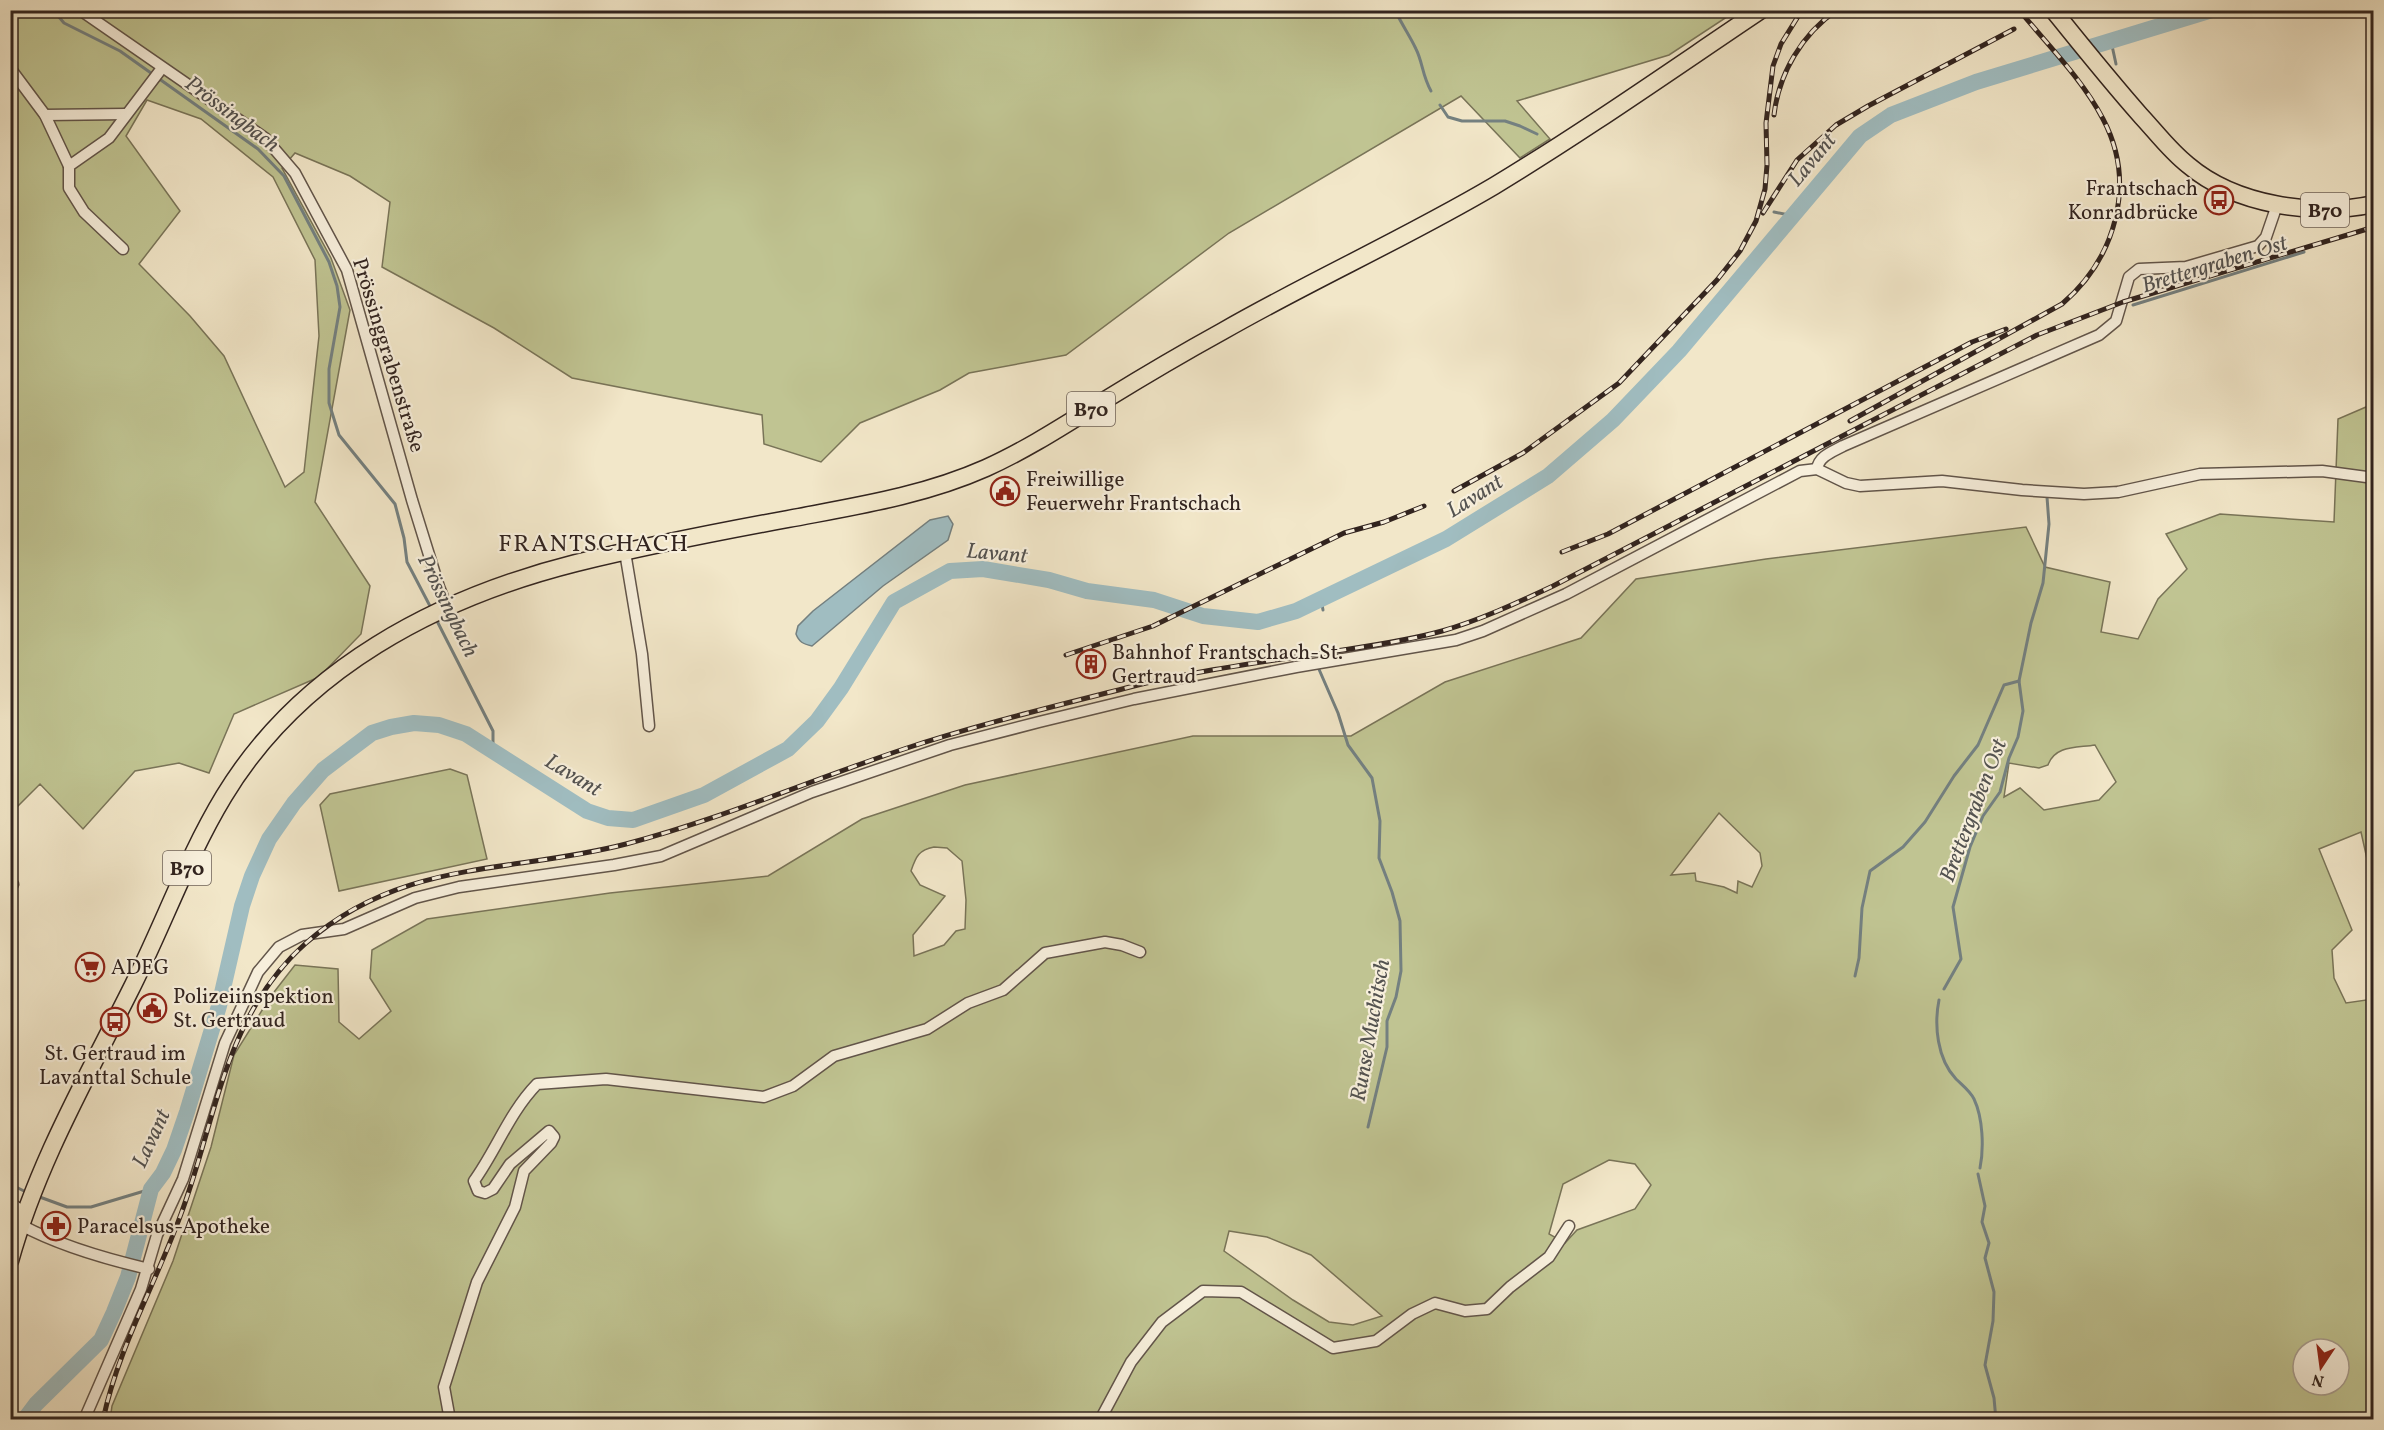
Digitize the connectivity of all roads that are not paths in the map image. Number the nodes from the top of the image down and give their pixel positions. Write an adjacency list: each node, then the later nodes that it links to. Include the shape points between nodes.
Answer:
1 (80, 10): 5 (street, Prössinggrabenstraße)
2 (1761, 10): 14 (main road, B70, via 1491,187 1257,311 987,468 901,497)
3 (2059, 17): 10 (main road, B70, via 2188,166 2235,191)
4 (10, 68): 7 (street)
5 (160, 71): 6 (street); 15 (street, Prössinggrabenstraße, via 265,138 295,173 343,263 412,500)
6 (126, 114): 7 (street); 8 (street, via 109,138)
7 (45, 115): 8 (street)
8 (69, 166): 11 (street, via 69,188 84,212)
9 (2373, 204): 10 (main road, B70, via 2336,210)
10 (2277, 205): 12 (street, via 2266,237 2258,246 2186,267 2139,269 2129,277 2116,321 2099,335 1844,446 1823,457)
11 (123, 249)
12 (1816, 470): 13 (street, via 1860,486 1942,481 2084,494 2118,492 2200,474 2322,471); 22 (street, via 1800,471 1566,594 1456,640 1296,667 1028,725 950,746 812,792 661,856 459,887 415,898 344,929 290,940 258,972 234,1021 183,1179)
13 (2373, 478)
14 (625, 552): 15 (main road, B70, via 528,576); 16 (street)
15 (438, 612): 19 (main road, B70, via 357,657 313,690 274,729 232,783 208,824 139,973 69,1110)
16 (649, 726)
17 (1140, 952): 24 (street, via 1105,942 1045,953 1003,990 968,1003 927,1029 834,1056 793,1086 764,1097 606,1079 537,1084 522,1099 474,1181 478,1191 493,1189 510,1164 549,1131 554,1137 524,1171 515,1207 477,1282 444,1388)
18 (10, 1202): 19 (street)
19 (25, 1214): 21 (main road, B70); 22 (street, via 46,1237)
20 (1569, 1226): 25 (street, via 1549,1257 1487,1309 1465,1311 1435,1303 1412,1314 1376,1341 1333,1348 1241,1292 1203,1291 1162,1322 1131,1362)
21 (13, 1252)
22 (145, 1268): 23 (street)
23 (84, 1419)
24 (450, 1419)
25 (1100, 1419)

